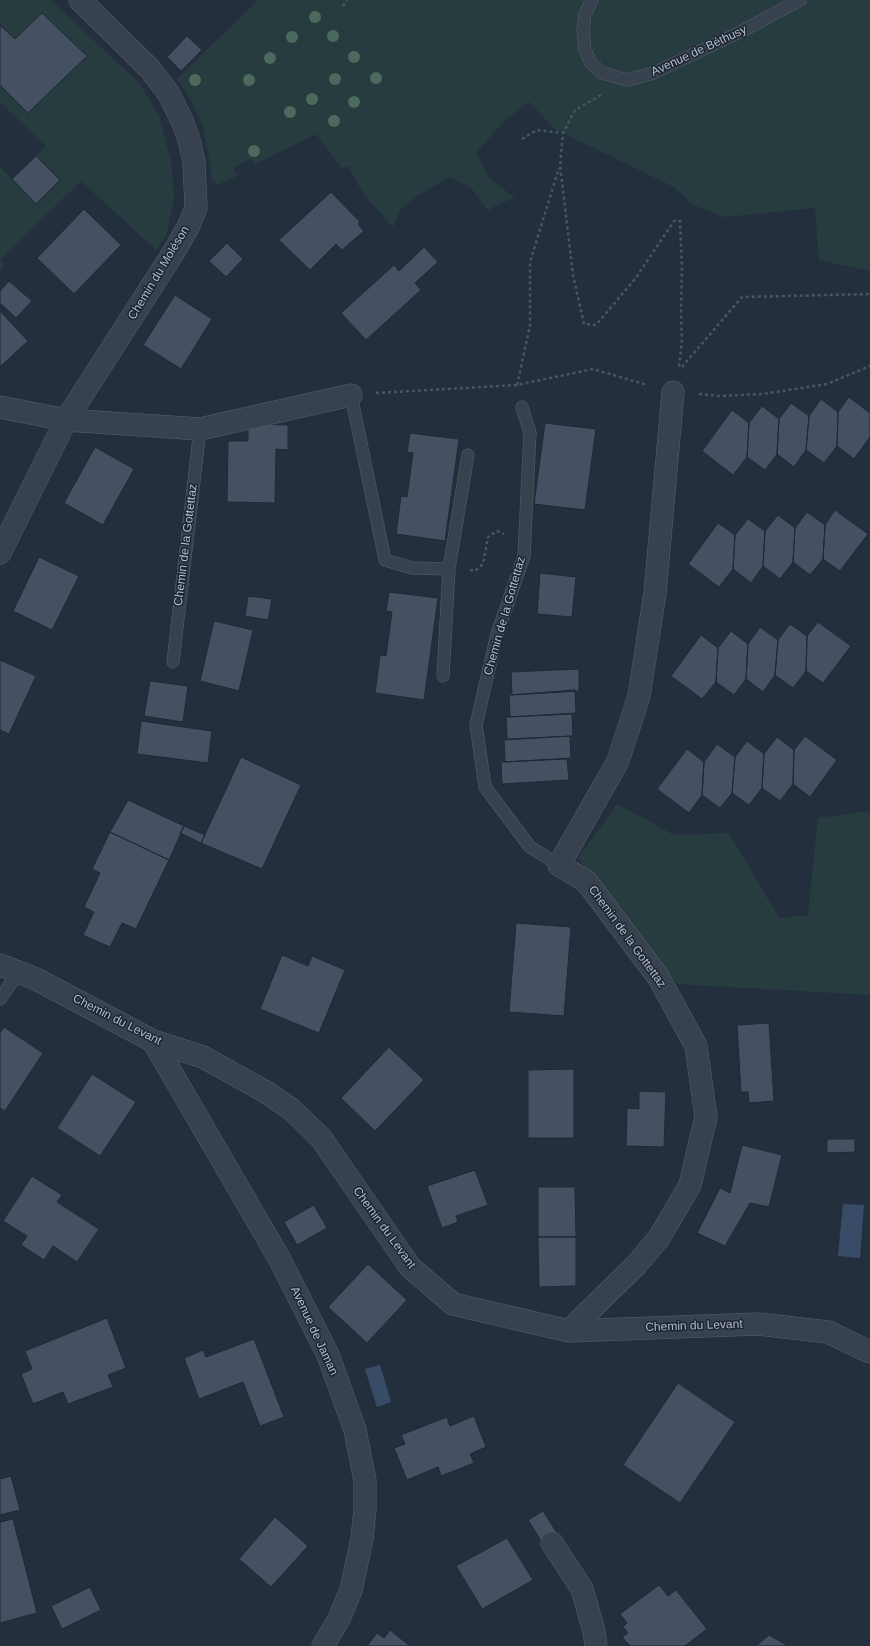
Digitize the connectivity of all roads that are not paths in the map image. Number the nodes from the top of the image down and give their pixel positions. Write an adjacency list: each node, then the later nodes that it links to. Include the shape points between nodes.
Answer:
1 (80, 0): 8 (street, Chemin du Moléson, via 150,69 169,94 189,140 194,162 196,208 175,250)
2 (592, 0): 3 (lane, Avenue de Béthusy, via 585,14 583,31 585,50 590,63 602,73 627,80 654,73)
3 (800, 0)
4 (673, 392): 15 (street, via 655,593 638,696 618,762)
5 (351, 395): 9 (street); 12 (lane, via 385,560 412,568)
6 (0, 407): 8 (street)
7 (522, 407): 15 (lane, Chemin de la Gottettaz, via 530,432 524,556 497,634 476,725 485,787 530,847)
8 (66, 420): 9 (street); 11 (street, Chemin du Moléson)
9 (200, 429): 13 (lane, Chemin de la Gottettaz)
10 (468, 454): 12 (lane)
11 (0, 553)
12 (449, 569): 14 (lane)
13 (172, 662)
14 (443, 676)
15 (559, 865): 19 (street, Chemin de la Gottettaz, via 586,881 659,978 696,1046 706,1118 690,1185 659,1238 636,1265)
16 (9, 969): 17 (lane, Chemin du Levant); 18 (street, Chemin du Levant, via 36,979)
17 (0, 999)
18 (153, 1041): 19 (street, Chemin du Levant, via 203,1056 291,1109 321,1138 410,1267 453,1304); 22 (street, Avenue de Jaman, via 279,1258 328,1355 355,1430 365,1481 362,1539 351,1590 339,1619)
19 (569, 1331): 20 (street, Chemin du Levant, via 758,1324 828,1332)
20 (870, 1352)
21 (552, 1543): 23 (street, via 582,1589)
22 (323, 1646)
23 (596, 1646)

